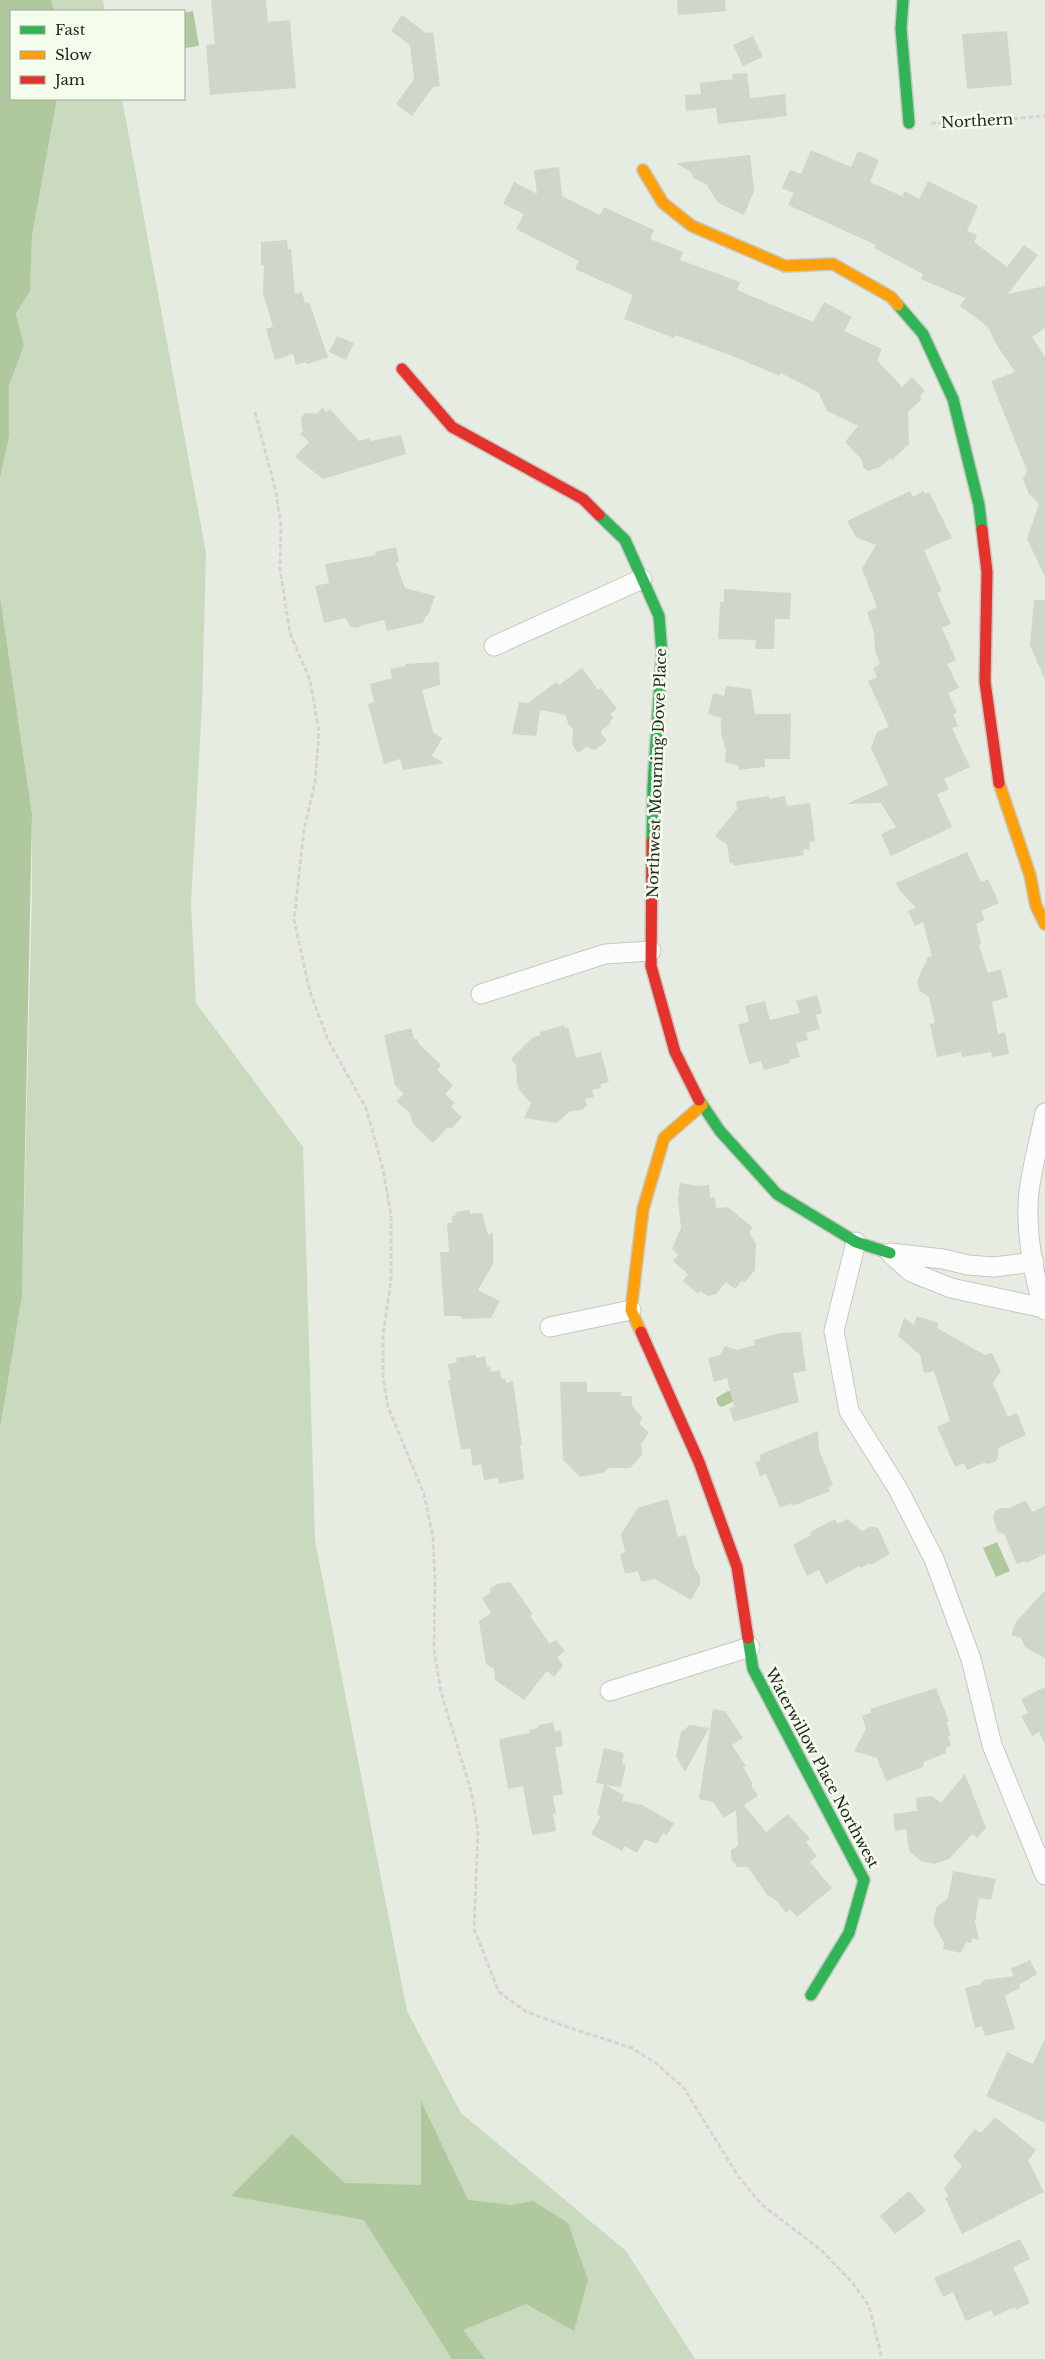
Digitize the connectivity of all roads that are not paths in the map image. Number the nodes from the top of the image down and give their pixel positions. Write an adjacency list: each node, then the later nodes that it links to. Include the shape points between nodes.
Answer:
1 (903, 0): 2 (street, via 901,29)
2 (909, 123)
3 (643, 170): 7 (street, via 663,203 692,226 786,266 833,264 891,296 923,334 953,399 979,505 987,572 984,682 1000,789)
4 (402, 368): 5 (street, Northwest Mourning Dove Place, via 452,427 583,499 625,540)
5 (642, 579): 6 (street); 10 (street, Northwest Mourning Dove Place, via 659,616 662,654 653,786)
6 (494, 646)
7 (1030, 874): 8 (street); 9 (street, via 1036,906)
8 (1045, 888)
9 (1045, 924)
10 (651, 951): 11 (street, via 605,954); 12 (street, Northwest Mourning Dove Place, via 651,966 675,1052)
11 (481, 994)
12 (702, 1105): 14 (street, Northwest Mourning Dove Place, via 720,1132 777,1194); 18 (street, via 664,1138 643,1209)
13 (1045, 1113): 16 (street, via 1029,1193)
14 (856, 1242): 15 (street, Northwest Mourning Dove Place); 22 (street, via 834,1331 849,1411 898,1490 934,1559 971,1659 992,1745)
15 (890, 1253): 16 (street, Northwest Mourning Dove Place, via 994,1267); 17 (street, Northwest Mourning Dove Place, via 911,1272 950,1288)
16 (1034, 1262): 17 (street)
17 (1044, 1309)
18 (631, 1310): 19 (street); 20 (street, Waterwillow Place Northwest, via 699,1462 737,1567)
19 (550, 1327)
20 (750, 1647): 21 (street); 23 (street, Waterwillow Place Northwest, via 753,1669 864,1880 849,1933)
21 (610, 1691)
22 (1045, 1875)
23 (811, 1995)

